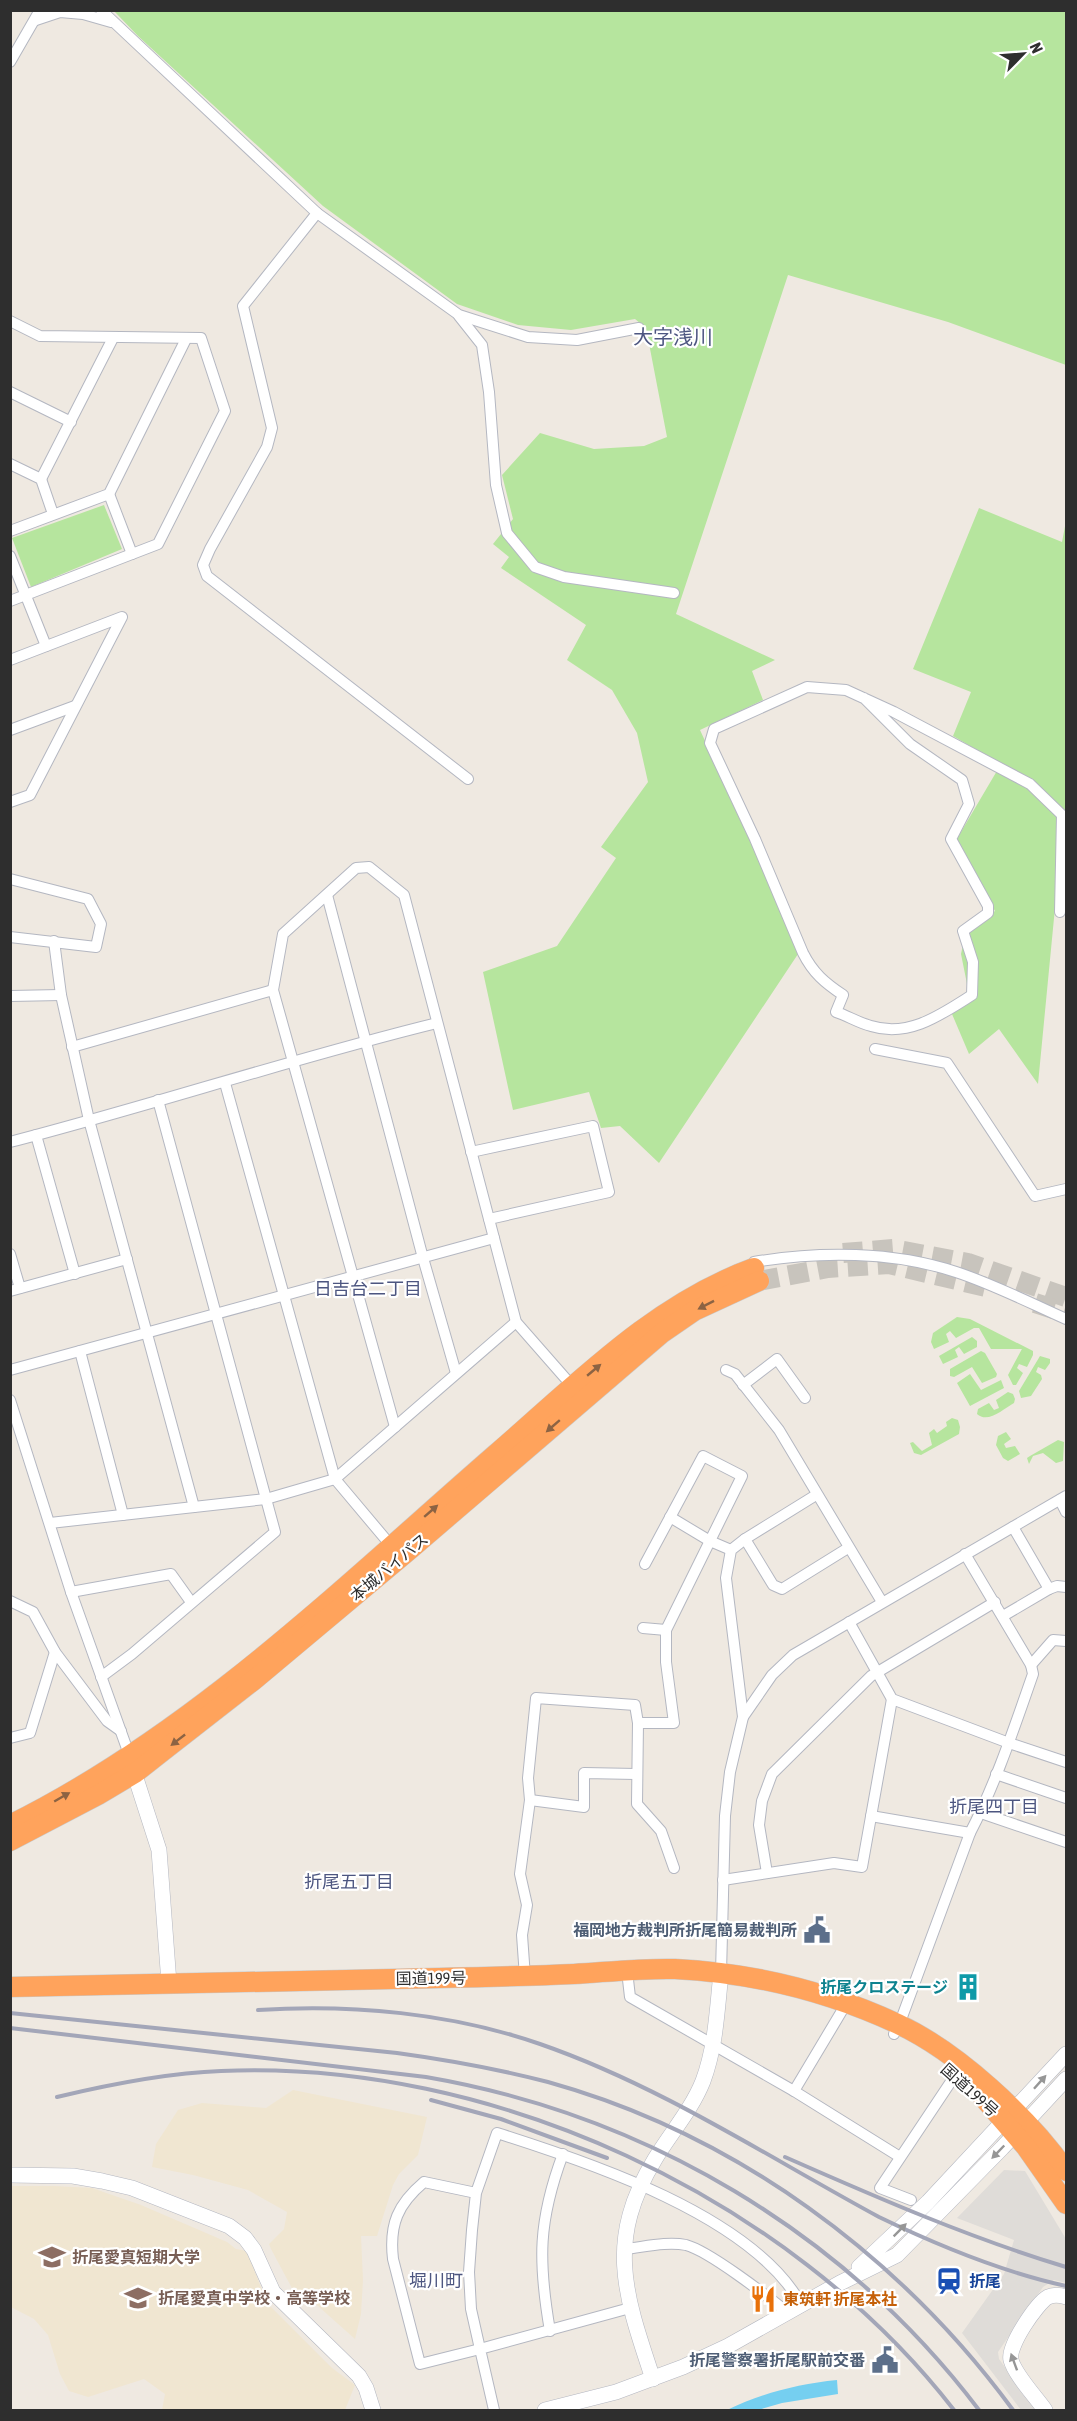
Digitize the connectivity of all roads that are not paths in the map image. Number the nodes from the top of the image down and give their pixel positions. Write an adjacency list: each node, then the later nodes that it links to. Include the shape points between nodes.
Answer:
1 (101, 10): 3 (street)
2 (38, 15): 3 (street, via 83,14); 4 (street)
3 (112, 22): 5 (street)
4 (10, 62)
5 (317, 213): 6 (street); 28 (street, via 243,306 272,428 267,447 203,565 207,576)
6 (459, 315): 8 (street, via 528,337 577,340); 20 (street, via 482,345 496,484 507,533 535,567 564,577)
7 (10, 321): 9 (street, via 40,336)
8 (639, 328)
9 (113, 338): 10 (street); 12 (street)
10 (186, 339): 15 (street); 18 (street, via 201,338 225,411 158,544)
11 (10, 392): 12 (street)
12 (71, 422): 14 (street)
13 (10, 464): 14 (street)
14 (41, 478): 16 (street)
15 (109, 494): 16 (street); 18 (street)
16 (53, 514): 17 (street)
17 (10, 531)
18 (132, 554): 21 (street)
19 (10, 556): 21 (street)
20 (674, 593)
21 (26, 596): 22 (street); 23 (street)
22 (10, 601)
23 (46, 646): 24 (street); 26 (street, via 122,617)
24 (10, 660)
25 (864, 698): 25 (street, via 846,690 807,687 714,729 710,743 802,953 822,981 843,994 836,1011 872,1027 897,1030 927,1022 972,995 973,962 963,931 988,913 988,906 951,839 969,804 962,780 910,744); 32 (street, via 1030,784 1062,815)
26 (75, 706): 27 (street); 29 (street, via 30,795)
27 (10, 730)
28 (468, 779)
29 (10, 802)
30 (10, 879): 34 (street, via 88,900 101,924 96,947)
31 (327, 895): 35 (street, via 283,934); 38 (street, via 356,868 369,867 404,895); 39 (street)
32 (1060, 912)
33 (10, 937): 34 (street)
34 (54, 941): 36 (street)
35 (273, 990): 40 (street); 42 (street)
36 (61, 995): 37 (street); 40 (street)
37 (10, 996)
38 (437, 1023): 39 (street); 48 (street)
39 (366, 1040): 42 (street); 53 (street)
40 (72, 1047): 45 (street)
41 (874, 1050): 49 (street, via 947,1063 1035,1196)
42 (293, 1062): 43 (street); 57 (street)
43 (225, 1083): 44 (street); 59 (street)
44 (158, 1100): 45 (street); 60 (street)
45 (89, 1120): 46 (street); 54 (street)
46 (36, 1135): 47 (street); 56 (street)
47 (10, 1142)
48 (471, 1152): 50 (street); 50 (street, via 593,1126 609,1192)
49 (1066, 1190)
50 (489, 1219): 51 (street)
51 (494, 1238): 53 (street); 62 (street)
52 (10, 1254): 58 (street)
53 (423, 1258): 57 (street); 67 (street)
54 (127, 1259): 56 (street); 63 (street)
55 (756, 1270): 61 (street, via 796,1255 910,1261 955,1272); 69 (highway, 本城バイパス, one-way to 55, via 655,1318 722,1280); 87 (highway, 本城バイパス, one-way to 87, via 662,1333)
56 (75, 1274): 58 (street)
57 (353, 1275): 59 (street); 72 (street)
58 (15, 1290)
59 (284, 1294): 60 (street); 73 (street)
60 (216, 1313): 63 (street); 76 (street)
61 (1066, 1319)
62 (516, 1322): 67 (street); 69 (street)
63 (146, 1332): 64 (street); 77 (street)
64 (80, 1351): 65 (street); 79 (street)
65 (10, 1370)
66 (726, 1370): 68 (street)
67 (456, 1373): 72 (street)
68 (743, 1385): 70 (street, via 777,1359); 74 (street, via 779,1430)
69 (573, 1387): 87 (highway, 本城バイパス, one-way to 69)
70 (805, 1398)
71 (10, 1400): 81 (street)
72 (395, 1427): 73 (street)
73 (335, 1479): 76 (street); 87 (street)
74 (816, 1495): 83 (street); 85 (street)
75 (1063, 1498): 78 (street); 82 (street)
76 (266, 1499): 77 (street); 94 (street, via 275,1532)
77 (194, 1507): 79 (street)
78 (1066, 1512)
79 (123, 1515): 81 (street)
80 (670, 1517): 84 (street); 84 (street, via 703,1456 742,1476); 89 (street)
81 (50, 1523): 92 (street)
82 (1013, 1527): 88 (street); 91 (street)
83 (745, 1539): 85 (street, via 773,1585 782,1589); 86 (street)
84 (710, 1541): 86 (street); 100 (street)
85 (848, 1548): 95 (street)
86 (731, 1550): 107 (street, via 726,1578)
87 (396, 1551): 113 (highway, 本城バイパス, via 197,1708)
88 (966, 1554): 95 (street); 96 (street)
89 (645, 1564)
90 (1066, 1587): 91 (street)
91 (1049, 1589): 97 (street)
92 (70, 1592): 94 (street, via 171,1574); 105 (street)
93 (10, 1601): 102 (street, via 33,1612)
94 (191, 1602): 105 (street)
95 (882, 1602): 98 (street)
96 (995, 1602): 97 (street); 104 (street)
97 (1003, 1616): 103 (street)
98 (849, 1622): 104 (street); 107 (street, via 793,1655 771,1675)
99 (643, 1628): 100 (street)
100 (666, 1630): 108 (street, via 674,1723)
101 (1066, 1641): 103 (street, via 1053,1640)
102 (55, 1652): 109 (street, via 107,1721); 110 (street, via 30,1733)
103 (1031, 1665): 111 (street, via 1033,1674)
104 (878, 1672): 106 (street); 125 (street, via 772,1774 762,1801 759,1825)
105 (101, 1677): 109 (street)
106 (892, 1699): 111 (street); 119 (street)
107 (743, 1717): 126 (street, via 730,1772)
108 (638, 1723): 114 (street); 117 (street, via 635,1705 536,1698 528,1778)
109 (122, 1731): 113 (street)
110 (10, 1738)
111 (1009, 1743): 112 (street); 115 (street)
112 (1066, 1762)
113 (132, 1765): 120 (highway, 本城バイパス, one-way to 113); 122 (highway, 本城バイパス, via 98,1795); 130 (street, via 159,1850)
114 (636, 1774): 117 (street, via 584,1773 584,1807); 124 (street, via 637,1804 662,1832)
115 (996, 1774): 116 (street); 118 (street)
116 (1066, 1798)
117 (530, 1800): 129 (street, via 520,1874 527,1905 522,1935)
118 (981, 1813): 121 (street); 123 (street)
119 (871, 1816): 121 (street); 125 (street, via 862,1867 834,1863)
120 (10, 1825)
121 (970, 1833): 133 (street)
122 (10, 1841)
123 (1066, 1842)
124 (674, 1868)
125 (767, 1874): 126 (street)
126 (723, 1880): 128 (street)
127 (627, 1971): 128 (highway, 国道199号); 129 (highway, 国道199号); 134 (street, via 630,1997)
128 (721, 1973): 132 (highway, 国道199号, via 770,1980); 134 (street)
129 (525, 1977): 130 (highway, 国道199号)
130 (169, 1983): 131 (highway, 国道199号)
131 (10, 1987)
132 (846, 2004): 133 (highway, 国道199号); 138 (street)
133 (896, 2029): 136 (highway, 国道199号); 139 (highway, 国道199号, via 962,2066)
134 (714, 2046): 138 (street); 144 (street, via 703,2083)
135 (1066, 2054): 139 (street, one-way to 135)
136 (956, 2074): 139 (highway, 国道199号); 141 (street)
137 (1066, 2079): 139 (street)
138 (794, 2091): 141 (street)
139 (1015, 2122): 142 (highway, 国道199号); 147 (highway, 国道199号); 150 (street, via 897,2255)
140 (563, 2154): 144 (street); 145 (street, via 497,2133); 153 (street, via 545,2213 542,2246)
141 (900, 2157): 146 (street, via 880,2188)
142 (1066, 2171)
143 (10, 2175): 156 (street, via 73,2176 102,2181 132,2188 229,2226 254,2250 273,2292 358,2376)
144 (640, 2184): 148 (street); 150 (street, via 746,2244 766,2260)
145 (476, 2193): 154 (street, via 469,2272 471,2309); 154 (street, via 424,2182 402,2206 391,2244 420,2364)
146 (911, 2200)
147 (1066, 2204)
148 (625, 2248): 151 (street); 152 (street, via 688,2246)
149 (1066, 2297): 159 (street, one-way to 149, via 1014,2366 1010,2353 1042,2302 1054,2295)
150 (801, 2304): 152 (street)
151 (630, 2308): 153 (street); 155 (street)
152 (788, 2312): 155 (street, via 728,2346)
153 (550, 2331): 154 (street)
154 (480, 2349): 157 (street)
155 (653, 2379): 158 (street)
156 (373, 2410)
157 (494, 2410)
158 (544, 2410)
159 (1045, 2410)

